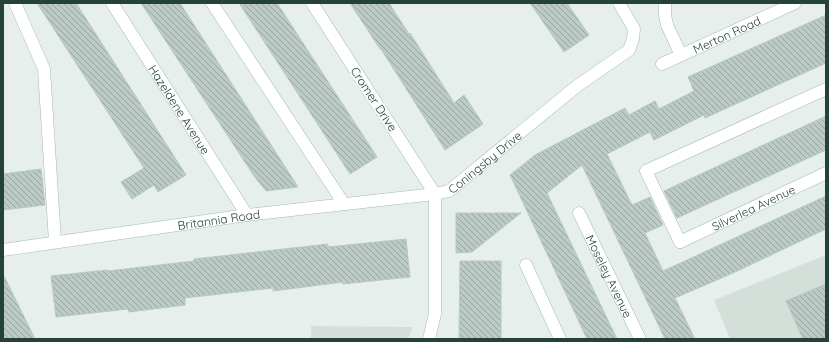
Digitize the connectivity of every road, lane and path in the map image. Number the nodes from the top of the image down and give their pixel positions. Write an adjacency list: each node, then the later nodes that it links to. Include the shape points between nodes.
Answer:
1 (15, 3): 16 (street, via 44,69)
2 (112, 3): 15 (street, Hazeldene Avenue)
3 (212, 3): 13 (street)
4 (312, 3): 12 (street, Cromer Drive)
5 (619, 3): 12 (street, Coningsby Drive, via 634,29 629,50 577,86 449,191)
6 (665, 3): 8 (street, Merton Road, via 667,25)
7 (795, 3): 8 (street, Merton Road)
8 (681, 55): 9 (street, Merton Road)
9 (662, 64)
10 (826, 88): 11 (street, Silverlea Avenue, via 646,171 680,242)
11 (826, 173)
12 (435, 194): 13 (street, Britannia Road); 19 (street, Coningsby Drive, via 435,314)
13 (344, 204): 15 (street, Britannia Road)
14 (579, 213): 21 (street, Moseley Avenue)
15 (247, 215): 16 (street, Britannia Road)
16 (55, 242): 17 (street, Britannia Road)
17 (3, 250)
18 (526, 265): 20 (street)
19 (429, 339)
20 (560, 339)
21 (640, 339)

